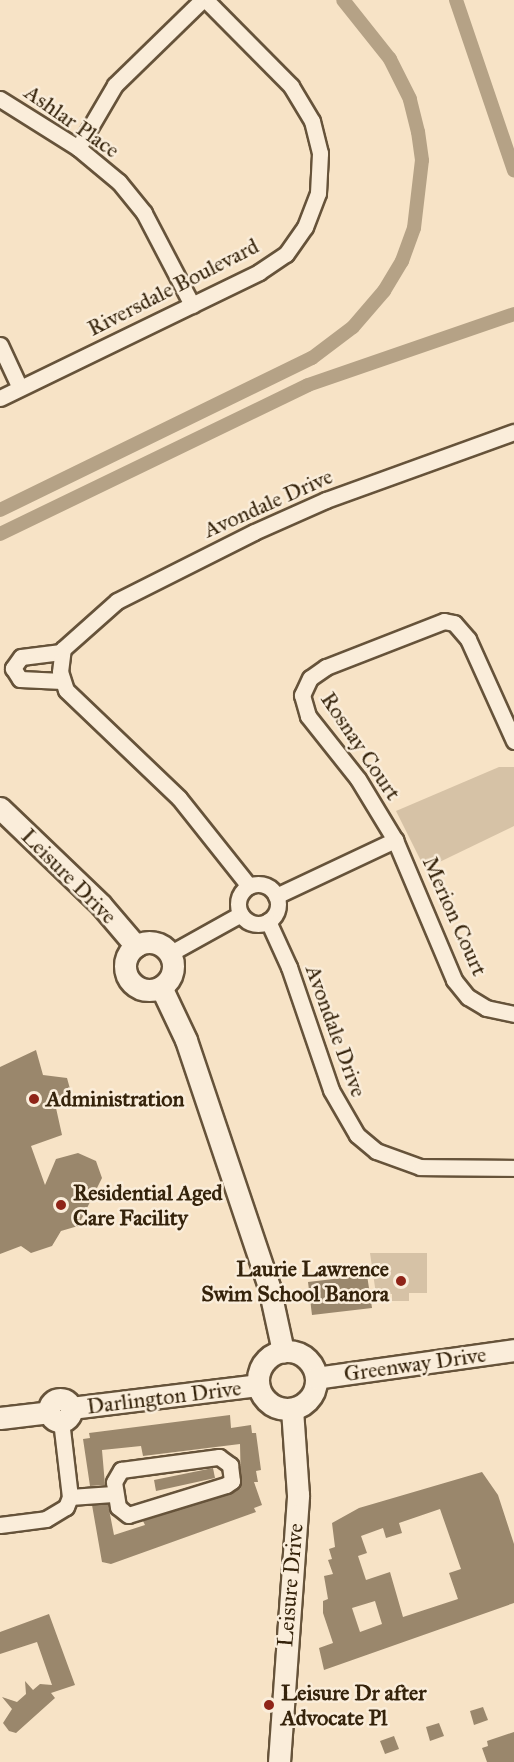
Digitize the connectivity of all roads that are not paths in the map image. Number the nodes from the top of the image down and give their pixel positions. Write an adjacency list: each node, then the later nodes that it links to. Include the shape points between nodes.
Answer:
1 (204, 0): 3 (street, via 115,85); 4 (street, Riversdale Boulevard, via 291,86 312,121 320,153 318,193 305,227 286,254)
2 (0, 99): 3 (street, Ashlar Place)
3 (78, 147): 4 (street, Ashlar Place, via 119,182 144,213)
4 (192, 304): 6 (street, Riversdale Boulevard)
5 (0, 345): 6 (street)
6 (20, 388): 7 (street, Riversdale Boulevard)
7 (0, 398)
8 (514, 432): 9 (street, Avondale Drive, via 326,500 244,537 117,601 73,635)
9 (61, 652): 10 (street); 12 (street)
10 (38, 655): 11 (street); 11 (street, via 18,658 13,668 20,679)
11 (39, 680): 12 (street)
12 (62, 681): 16 (street, via 201,823)
13 (514, 741): 15 (street, Rosnay Court, via 468,639 454,623 435,621 317,672 305,686 303,705 358,779)
14 (0, 808): 20 (street, Leisure Drive, via 102,905)
15 (395, 840): 17 (street); 23 (street, Merion Court, via 454,980 468,997 486,1008)
16 (249, 886): 17 (street, via 265,885); 18 (street, via 240,896)
17 (276, 896): 19 (street, via 278,908)
18 (241, 914): 19 (street, via 250,922); 21 (street)
19 (268, 921): 24 (street, Avondale Drive, via 289,968 331,1090 357,1135 376,1151 420,1167)
20 (136, 946): 21 (street, via 154,943); 22 (street, via 125,966 130,981 144,990)
21 (170, 954): 22 (street, via 171,976)
22 (160, 987): 26 (street, via 186,1040 269,1287)
23 (514, 1014)
24 (514, 1168)
25 (514, 1350): 27 (street, Greenway Drive)
26 (283, 1351): 27 (street, via 305,1357); 28 (street, via 263,1362)
27 (316, 1378): 29 (street, via 310,1398)
28 (258, 1385): 29 (street, via 270,1404); 30 (street, Darlington Drive)
29 (292, 1409): 35 (street, Leisure Drive, via 298,1495)
30 (61, 1413): 31 (street, Darlington Drive); 33 (street)
31 (0, 1418)
32 (113, 1494): 32 (street, via 116,1474 128,1468 219,1457 230,1465 232,1481 226,1485 128,1515); 33 (street)
33 (70, 1497): 34 (street, via 58,1515)
34 (0, 1524)
35 (279, 1762)

